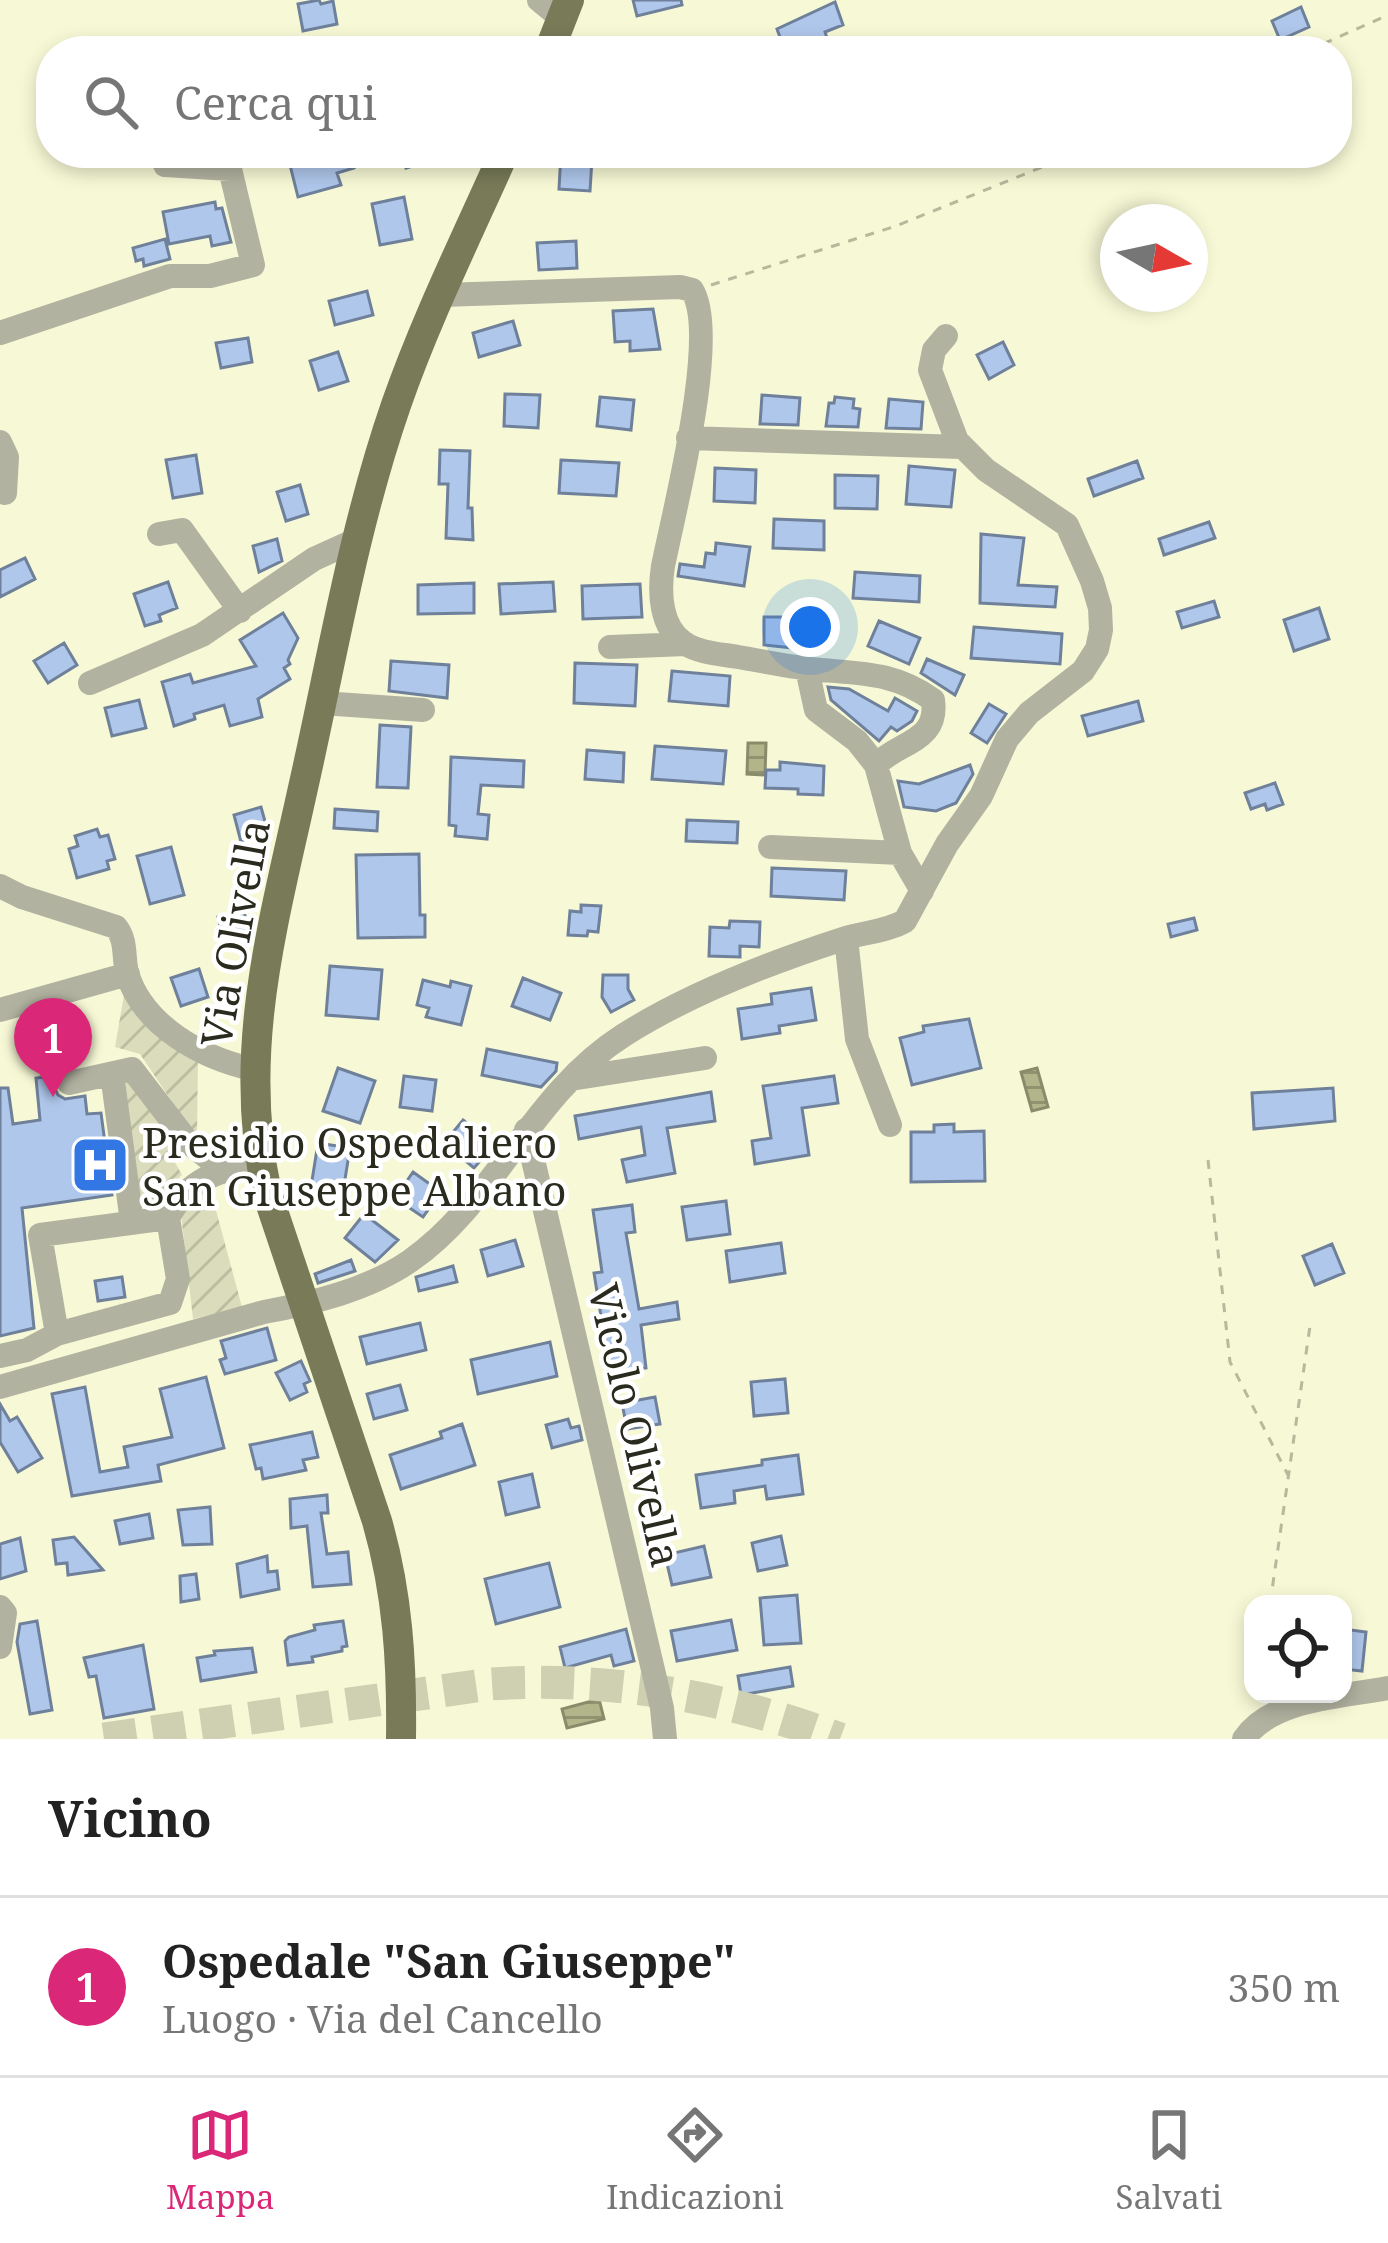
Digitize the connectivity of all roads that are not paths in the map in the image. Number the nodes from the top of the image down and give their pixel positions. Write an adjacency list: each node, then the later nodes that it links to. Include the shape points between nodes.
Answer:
1 (556, 6): 2 (main road)
2 (551, 36)
3 (214, 168): 6 (street, via 230,169 253,265 150,281)
4 (497, 168): 5 (main road, Via Olivella)
5 (442, 295): 8 (street, via 692,290 700,356); 13 (main road, Via Olivella, via 397,401)
6 (0, 333)
7 (946, 336): 10 (street, via 929,370)
8 (688, 438): 10 (street); 15 (street, via 661,582 666,617)
9 (0, 442): 11 (street)
10 (961, 447): 25 (street, via 1066,525 1099,604 1100,637 1080,675 1007,739)
11 (5, 493)
12 (159, 534): 14 (street, via 182,530)
13 (358, 539): 14 (street); 19 (main road, Via Olivella)
14 (240, 611): 18 (street)
15 (686, 644): 16 (street); 17 (street)
16 (610, 647)
17 (807, 669): 21 (street, via 816,710); 21 (street, via 876,674 933,700 928,731)
18 (90, 683)
19 (322, 703): 20 (street); 30 (main road, Via Olivella, via 273,924)
20 (423, 710)
21 (876, 765): 23 (street)
22 (770, 847): 23 (street)
23 (899, 853): 25 (street)
24 (0, 886): 27 (street, via 116,927)
25 (922, 891): 26 (street, via 904,921)
26 (846, 938): 32 (street, via 656,1016); 34 (street, via 857,1039)
27 (128, 974): 28 (street); 30 (street, via 168,1030 221,1062)
28 (0, 1010)
29 (705, 1058): 32 (street)
30 (252, 1069): 36 (main road, Via Olivella)
31 (112, 1074): 33 (street); 37 (street, via 132,1069 142,1077 188,1142); 39 (street)
32 (569, 1079): 35 (street)
33 (68, 1083)
34 (890, 1125)
35 (526, 1130): 40 (street, via 425,1250 390,1274); 48 (street, Vicolo Olivella)
36 (260, 1163): 37 (street); 40 (main road, Via Olivella)
37 (222, 1169): 38 (street, via 186,1191)
38 (168, 1218): 39 (street); 41 (street, via 178,1280 170,1303)
39 (132, 1222): 41 (street, via 40,1235)
40 (302, 1305): 43 (street); 47 (main road, Via Olivella, via 392,1576)
41 (57, 1334): 42 (street)
42 (0, 1356)
43 (0, 1387)
44 (0, 1607): 45 (street)
45 (0, 1647)
46 (1388, 1688): 49 (street, via 1283,1710)
47 (401, 1739)
48 (665, 1739)
49 (1244, 1739)

